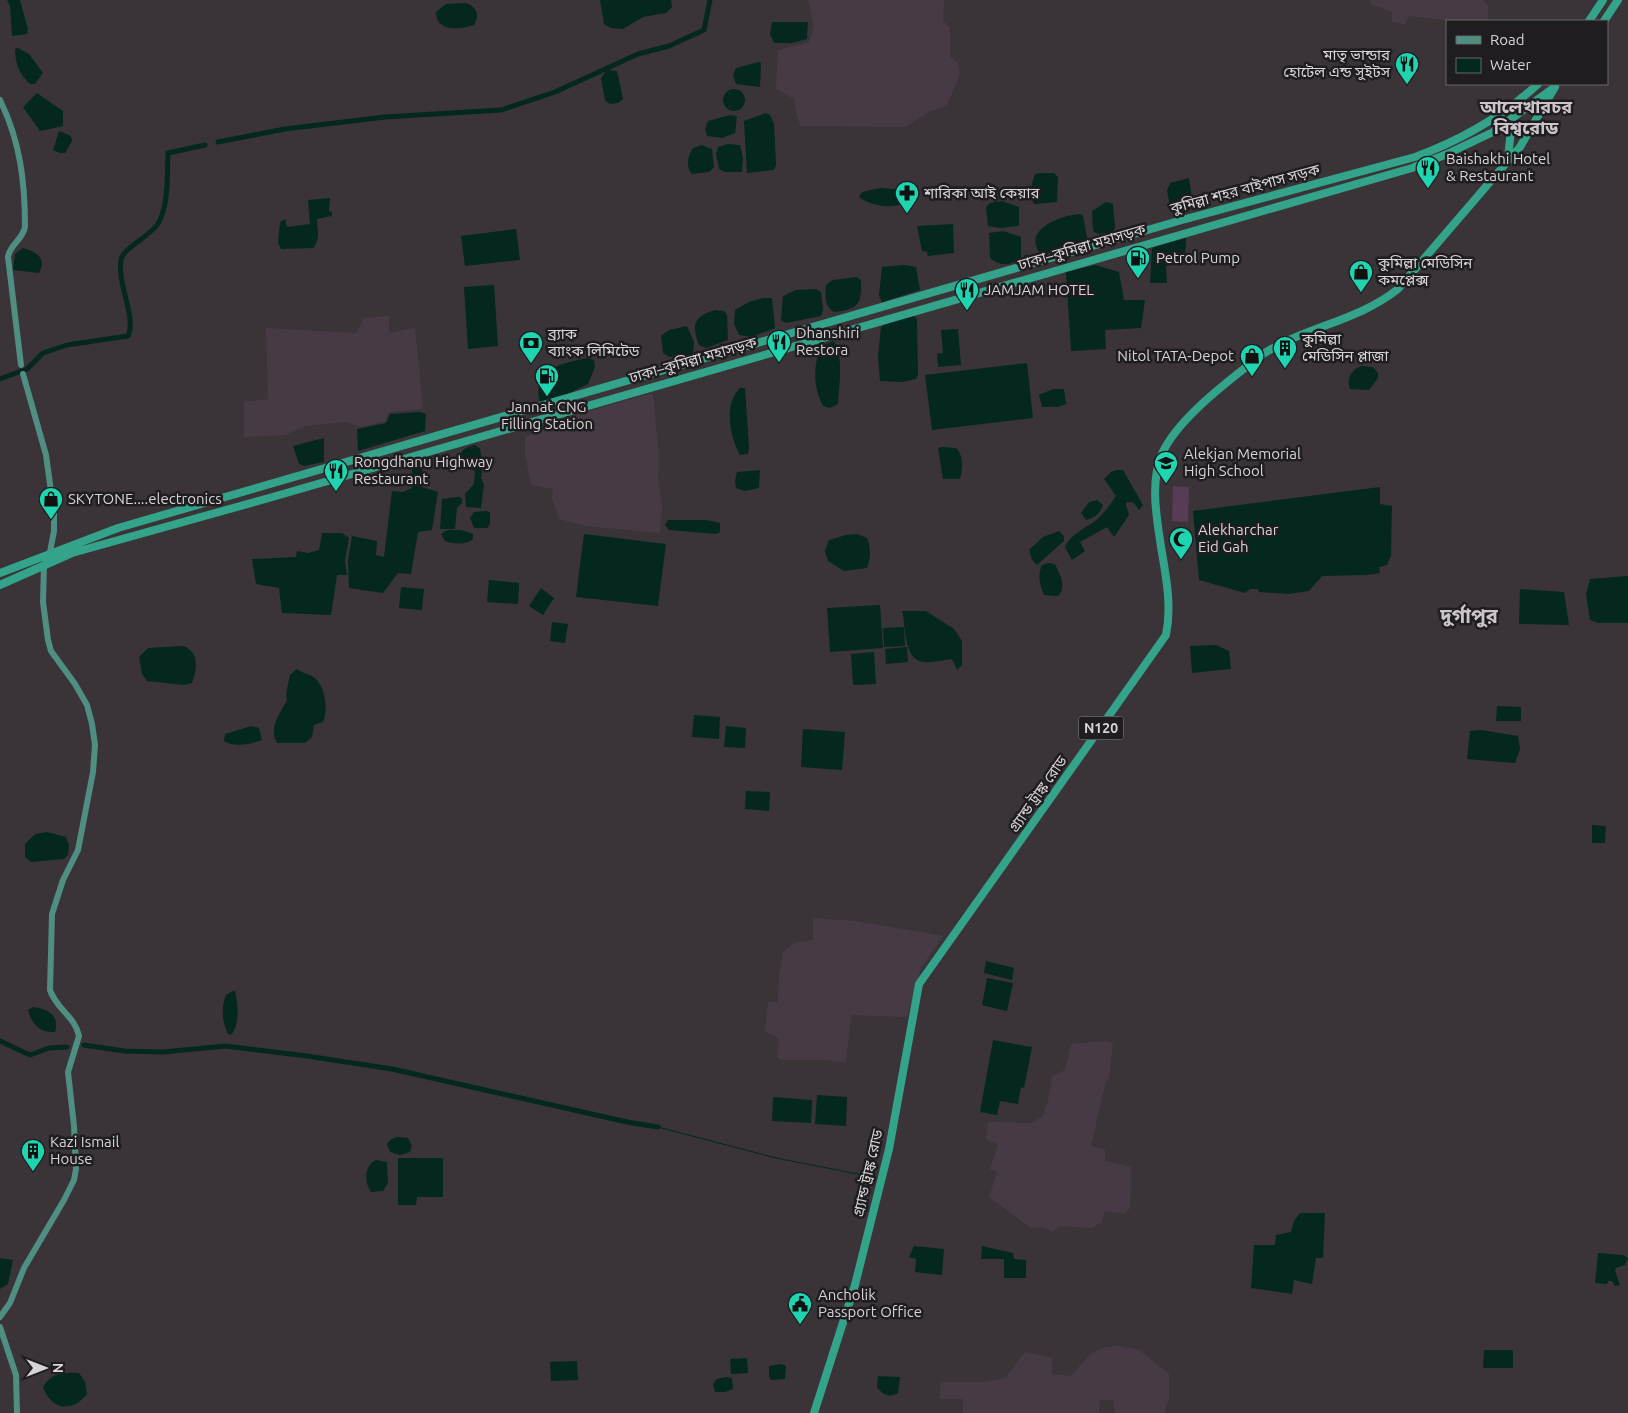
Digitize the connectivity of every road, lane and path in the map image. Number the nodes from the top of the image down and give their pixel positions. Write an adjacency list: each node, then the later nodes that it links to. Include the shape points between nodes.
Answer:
1 (1603, 0): 3 (highway)
2 (1618, 0): 4 (highway)
3 (1591, 20)
4 (1605, 20)
5 (1537, 85): 7 (highway)
6 (1556, 85): 9 (highway, ঢাকা–কুমিল্লা মহাসড়ক); 13 (highway, গ্র্যান্ড ট্রাঙ্ক রোড / N120)
7 (1526, 95): 9 (highway); 10 (highway)
8 (0, 100): 15 (main road, via 17,142 22,170 25,226 23,235 8,257)
9 (1532, 103): 11 (highway, ঢাকা–কুমিল্লা মহাসড়ক)
10 (1512, 106): 11 (highway, N120); 17 (highway, কুমিল্লা শহর বাইপাস সড়ক, via 1475,130 1415,157 922,294 118,528)
11 (1512, 119): 12 (highway, গ্র্যান্ড ট্রাঙ্ক রোড / N120); 18 (highway, ঢাকা–কুমিল্লা মহাসড়ক, via 1448,154 1365,182 72,552)
12 (1511, 146): 13 (highway); 14 (highway, গ্র্যান্ড ট্রাঙ্ক রোড / N120)
13 (1518, 150): 14 (highway, গ্র্যান্ড ট্রাঙ্ক রোড / N120)
14 (1506, 164): 24 (highway, গ্র্যান্ড ট্রাঙ্ক রোড / N120, via 1398,290 1342,320 1268,350 1197,410 1169,441 1158,470 1155,509 1168,590 1166,635 919,984 887,1158 855,1285)
15 (21, 365)
16 (23, 374): 17 (main road, via 48,463 54,513)
17 (50, 552): 18 (main road); 19 (highway, কুমিল্লা শহর বাইপাস সড়ক)
18 (44, 565): 20 (highway, ঢাকা–কুমিল্লা মহাসড়ক); 21 (main road, via 43,602 48,640 87,705 95,745 78,850 63,880 52,914 50,990 54,1002 70,1017 79,1036 68,1072 76,1169 64,1200 24,1268 14,1296)
19 (0, 572)
20 (0, 585)
21 (0, 1318)
22 (0, 1327): 23 (main road, via 16,1375)
23 (17, 1413)
24 (814, 1413)

